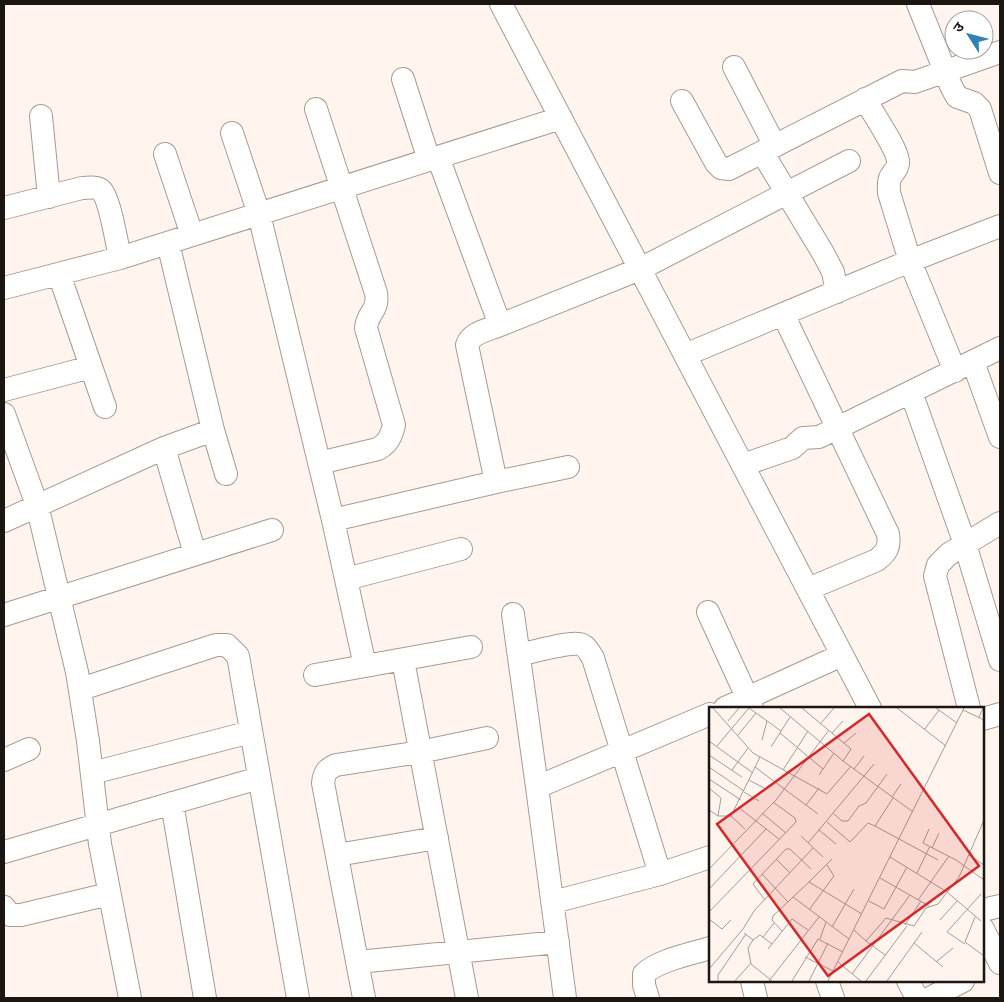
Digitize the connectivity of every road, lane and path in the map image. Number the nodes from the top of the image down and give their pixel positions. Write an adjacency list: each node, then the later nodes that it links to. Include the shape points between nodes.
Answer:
1 (501, 4): 11 (street)
2 (925, 6): 5 (street)
3 (1000, 52): 5 (street)
4 (734, 67): 13 (street)
5 (946, 72): 8 (street, via 914,82 902,81); 17 (street, via 957,96 974,103 982,115)
6 (403, 79): 15 (street)
7 (682, 100): 13 (street, via 721,168 729,169)
8 (865, 100): 13 (street); 27 (street, via 898,160 897,169 888,183 889,193)
9 (316, 109): 18 (street)
10 (41, 116): 20 (street)
11 (561, 118): 15 (street); 28 (street)
12 (232, 133): 22 (street)
13 (768, 149): 19 (street)
14 (165, 154): 24 (street)
15 (434, 158): 18 (street); 33 (street)
16 (849, 161): 19 (street)
17 (1000, 174)
18 (342, 188): 22 (street); 46 (street, via 378,302 366,328 394,425 386,444 378,449)
19 (787, 193): 28 (street); 31 (street, via 833,272)
20 (49, 197): 21 (street); 26 (street, via 82,188 101,190 108,201)
21 (4, 208)
22 (259, 214): 24 (street); 46 (street)
23 (1000, 226): 27 (street)
24 (192, 235): 25 (street)
25 (168, 243): 26 (street); 43 (street)
26 (120, 258): 29 (street)
27 (910, 261): 31 (street); 36 (street)
28 (640, 269): 33 (street); 35 (street)
29 (59, 274): 30 (street); 37 (street)
30 (4, 288)
31 (837, 292): 32 (street)
32 (783, 314): 35 (street); 42 (street)
33 (500, 325): 50 (street, via 475,335 467,345)
34 (1000, 348): 36 (street)
35 (685, 356): 47 (street)
36 (964, 366): 39 (street); 44 (street)
37 (91, 368): 38 (street); 40 (street)
38 (4, 390)
39 (911, 392): 42 (street); 56 (street)
40 (105, 407)
41 (4, 414): 51 (street)
42 (837, 429): 47 (street, via 819,437 803,438 792,448); 60 (street, via 890,544 886,553 877,560)
43 (213, 430): 45 (street); 49 (street)
44 (1000, 437)
45 (164, 448): 51 (street); 58 (street)
46 (319, 463): 52 (street)
47 (743, 465): 60 (street)
48 (568, 466): 50 (street)
49 (226, 474)
50 (496, 482): 52 (street)
51 (37, 505): 53 (street); 61 (street)
52 (333, 520): 59 (street)
53 (4, 521)
54 (1000, 523): 56 (street)
55 (272, 530): 58 (street)
56 (965, 544): 69 (street); 76 (street, via 938,565 935,576)
57 (461, 549): 59 (street)
58 (195, 554): 61 (street)
59 (346, 579): 70 (street)
60 (808, 589): 66 (street)
61 (59, 596): 64 (street); 72 (street)
62 (708, 612): 73 (street)
63 (513, 614): 67 (street)
64 (4, 615)
65 (471, 647): 68 (street)
66 (842, 654): 73 (street); 75 (street)
67 (519, 655): 83 (street, via 569,644 587,648); 88 (street)
68 (402, 660): 70 (street); 84 (street)
69 (1000, 660)
70 (365, 666): 71 (street)
71 (315, 675)
72 (81, 689): 80 (street, via 216,645 227,645 238,656); 86 (street)
73 (750, 703): 74 (street)
74 (730, 707)
75 (869, 707)
76 (969, 707)
77 (709, 714): 83 (street)
78 (1000, 714): 79 (street)
79 (984, 719)
80 (251, 732): 86 (street); 87 (street)
81 (487, 738): 84 (street)
82 (29, 749): 85 (street)
83 (623, 751): 88 (street); 95 (street)
84 (420, 752): 91 (street); 93 (street, via 336,765 324,774)
85 (4, 760)
86 (92, 773): 90 (street)
87 (259, 778): 89 (street); 113 (street)
88 (537, 787): 97 (street)
89 (172, 803): 90 (street); 112 (street)
90 (98, 824): 92 (street); 96 (street)
91 (437, 838): 93 (street); 104 (street)
92 (4, 852)
93 (337, 855): 105 (street)
94 (709, 858): 95 (street)
95 (660, 874): 97 (street)
96 (109, 894): 100 (street, via 21,915); 111 (street)
97 (553, 902): 102 (street)
98 (1000, 906): 99 (street)
99 (984, 910)
100 (6, 915)
101 (984, 932): 106 (street)
102 (558, 942): 104 (street); 116 (street)
103 (709, 948): 117 (street, via 649,969 644,974)
104 (458, 952): 105 (street); 115 (street)
105 (358, 962): 114 (street)
106 (994, 965)
107 (752, 982): 118 (street)
108 (827, 982): 119 (street)
109 (909, 982): 120 (street)
110 (961, 982): 121 (street)
111 (130, 998)
112 (205, 998)
113 (298, 998)
114 (364, 998)
115 (467, 998)
116 (565, 998)
117 (648, 998)
118 (756, 998)
119 (833, 998)
120 (917, 998)
121 (930, 998)

